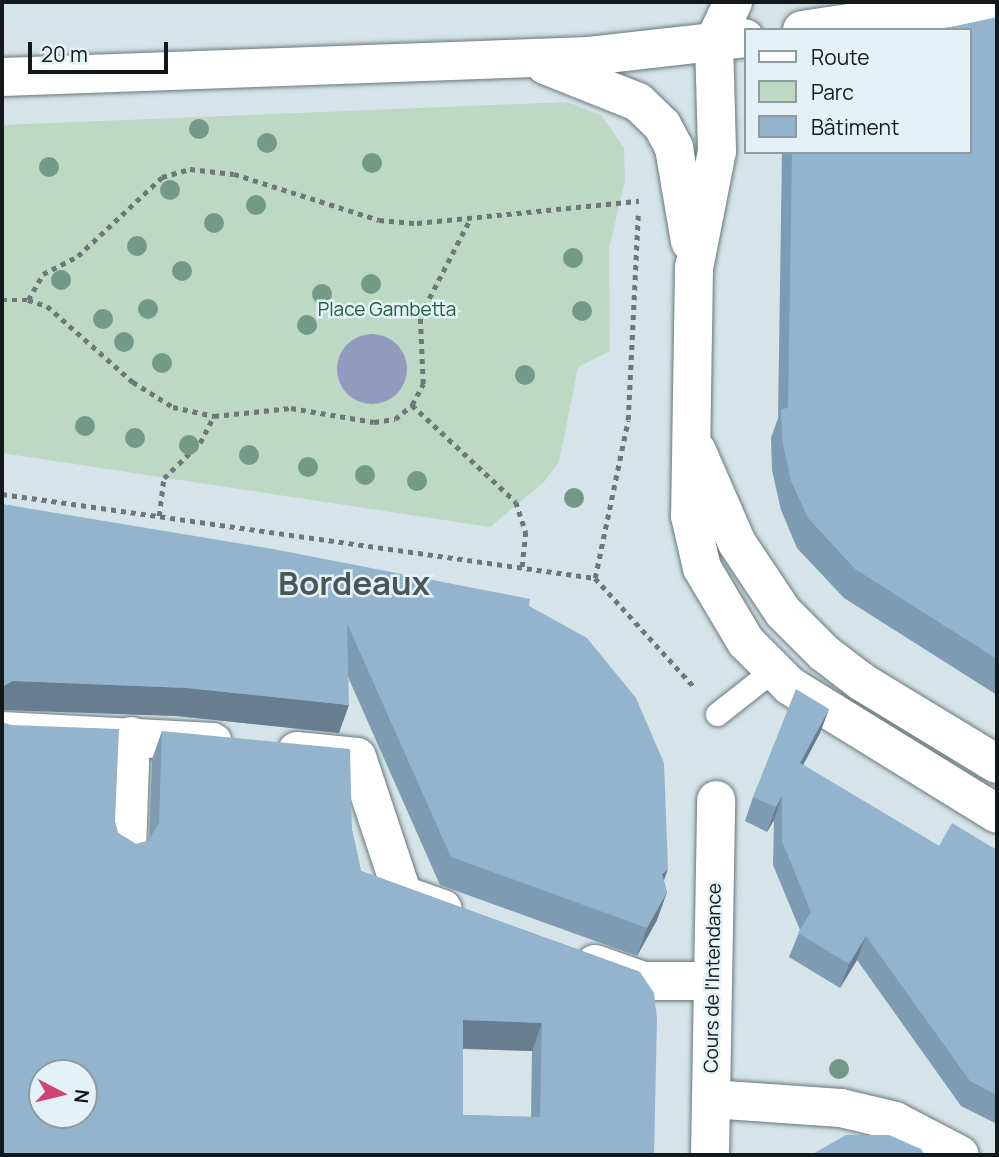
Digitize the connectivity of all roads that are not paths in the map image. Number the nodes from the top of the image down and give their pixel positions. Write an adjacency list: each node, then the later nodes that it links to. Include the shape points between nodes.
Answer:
1 (733, 2): 4 (main road)
2 (990, 2): 3 (main road)
3 (815, 28)
4 (730, 40): 5 (main road, via 589,56); 7 (main road)
5 (524, 57): 6 (main road); 7 (main road, via 638,102 662,125 674,149)
6 (2, 77)
7 (694, 268): 8 (main road)
8 (692, 439): 9 (main road, via 690,516 702,568 746,642); 13 (main road, via 744,555 783,612 824,653)
9 (782, 678): 10 (lane); 15 (main road)
10 (717, 714)
11 (2, 731): 12 (main road)
12 (131, 736): 16 (main road); 17 (main road, via 357,757 403,895)
13 (997, 764)
14 (716, 800): 19 (main road, Cours de l'Intendance)
15 (997, 814)
16 (127, 850)
17 (479, 922)
18 (567, 953): 19 (main road, via 643,981)
19 (713, 981): 20 (main road, Cours de l'Intendance)
20 (711, 1099): 21 (main road, Cours de l'Intendance); 22 (main road, via 841,1108 895,1121)
21 (710, 1155)
22 (960, 1155)

